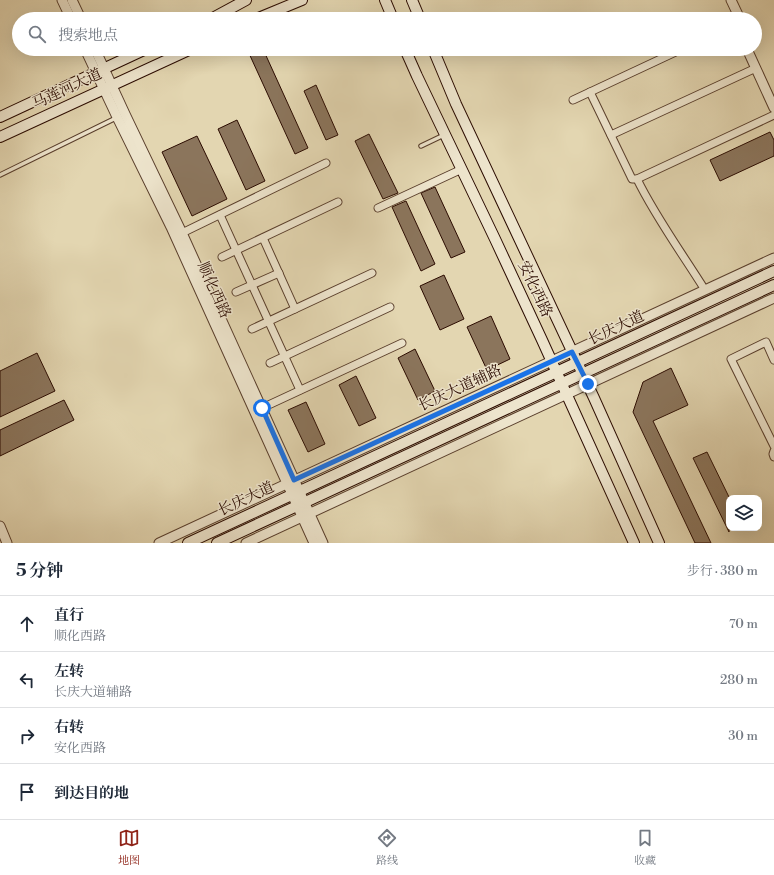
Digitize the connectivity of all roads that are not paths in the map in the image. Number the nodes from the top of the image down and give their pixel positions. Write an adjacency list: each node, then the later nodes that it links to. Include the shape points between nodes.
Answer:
1 (62, 0): 9 (street)
2 (72, 0): 10 (street)
3 (246, 0): 11 (main road)
4 (302, 0): 12 (main road)
5 (385, 0): 13 (main road)
6 (412, 0): 14 (main road)
7 (725, 0): 15 (street)
8 (731, 0): 16 (street)
9 (68, 12)
10 (78, 12)
11 (224, 12)
12 (273, 12)
13 (390, 12)
14 (417, 12)
15 (731, 12)
16 (737, 12)
17 (90, 56): 27 (street, 顺化西路)
18 (97, 56): 27 (street, 顺化西路)
19 (131, 56): 27 (main road, 马莲河大道)
20 (176, 56): 28 (main road, 马莲河大道)
21 (408, 56): 36 (main road, 安化西路)
22 (436, 56): 65 (main road, 安化西路)
23 (667, 56): 29 (street)
24 (750, 56): 26 (street)
25 (756, 56): 30 (street)
26 (756, 68): 32 (street); 37 (street)
27 (100, 71): 28 (street, 顺化西路); 34 (main road, 马莲河大道)
28 (108, 87): 35 (street, 顺化西路); 38 (main road, 马莲河大道); 47 (street, 顺化西路)
29 (590, 92): 31 (street); 37 (street)
30 (774, 94)
31 (573, 100)
32 (774, 108)
33 (774, 115): 43 (street)
34 (0, 117)
35 (117, 117): 42 (lane); 81 (street, 顺化西路)
36 (445, 134): 39 (lane); 41 (main road, 安化西路)
37 (611, 135): 43 (street, via 632,178)
38 (0, 136)
39 (421, 146)
40 (326, 163): 46 (street)
41 (462, 169): 45 (street); 68 (main road, 安化西路)
42 (0, 175)
43 (637, 178): 57 (street, via 668,234)
44 (338, 202): 48 (street)
45 (378, 208)
46 (220, 215): 47 (street); 49 (street)
47 (182, 233): 77 (street, 顺化西路)
48 (263, 238): 49 (street); 53 (street)
49 (236, 251): 50 (street); 55 (street)
50 (222, 257)
51 (774, 258): 57 (street, 长庆大道辅路)
52 (774, 272): 69 (main road, 长庆大道)
53 (279, 273): 55 (street); 61 (street)
54 (372, 273): 61 (street)
55 (252, 285): 58 (street); 62 (street)
56 (774, 285): 72 (main road, 长庆大道)
57 (705, 290): 65 (street, 长庆大道辅路)
58 (236, 292)
59 (774, 298): 74 (street)
60 (390, 306): 66 (street)
61 (295, 309): 62 (street)
62 (268, 321): 63 (street); 66 (street)
63 (252, 329)
64 (402, 343): 75 (street)
65 (572, 352): 68 (street, 长庆大道辅路); 69 (main road, 安化西路)
66 (284, 356): 70 (street); 75 (street)
67 (774, 360): 78 (street, via 766,342 731,358)
68 (552, 361): 71 (main road, 安化西路); 81 (street, 长庆大道辅路)
69 (577, 362): 71 (main road, 长庆大道); 72 (main road, 安化西路)
70 (270, 363)
71 (557, 372): 73 (main road, 安化西路); 82 (main road, 长庆大道)
72 (583, 374): 73 (main road, 长庆大道); 74 (main road, 安化西路)
73 (562, 383): 76 (main road, 安化西路); 83 (main road, 长庆大道)
74 (588, 384): 76 (street); 94 (main road, 安化西路)
75 (300, 390): 77 (street)
76 (567, 394): 84 (street); 93 (main road, 安化西路)
77 (262, 408): 81 (street, 顺化西路)
78 (774, 446)
79 (774, 451): 80 (street)
80 (774, 457)
81 (291, 482): 82 (street, 顺化西路); 87 (street, 长庆大道辅路)
82 (296, 493): 83 (street, 顺化西路); 88 (main road, 长庆大道)
83 (301, 504): 84 (street, 顺化西路); 89 (main road, 长庆大道)
84 (306, 515): 90 (street); 91 (street, 顺化西路); 92 (street, 顺化西路)
85 (0, 526): 86 (street)
86 (7, 543)
87 (159, 543)
88 (188, 543)
89 (216, 543)
90 (246, 543)
91 (314, 543)
92 (323, 543)
93 (634, 543)
94 (659, 543)

